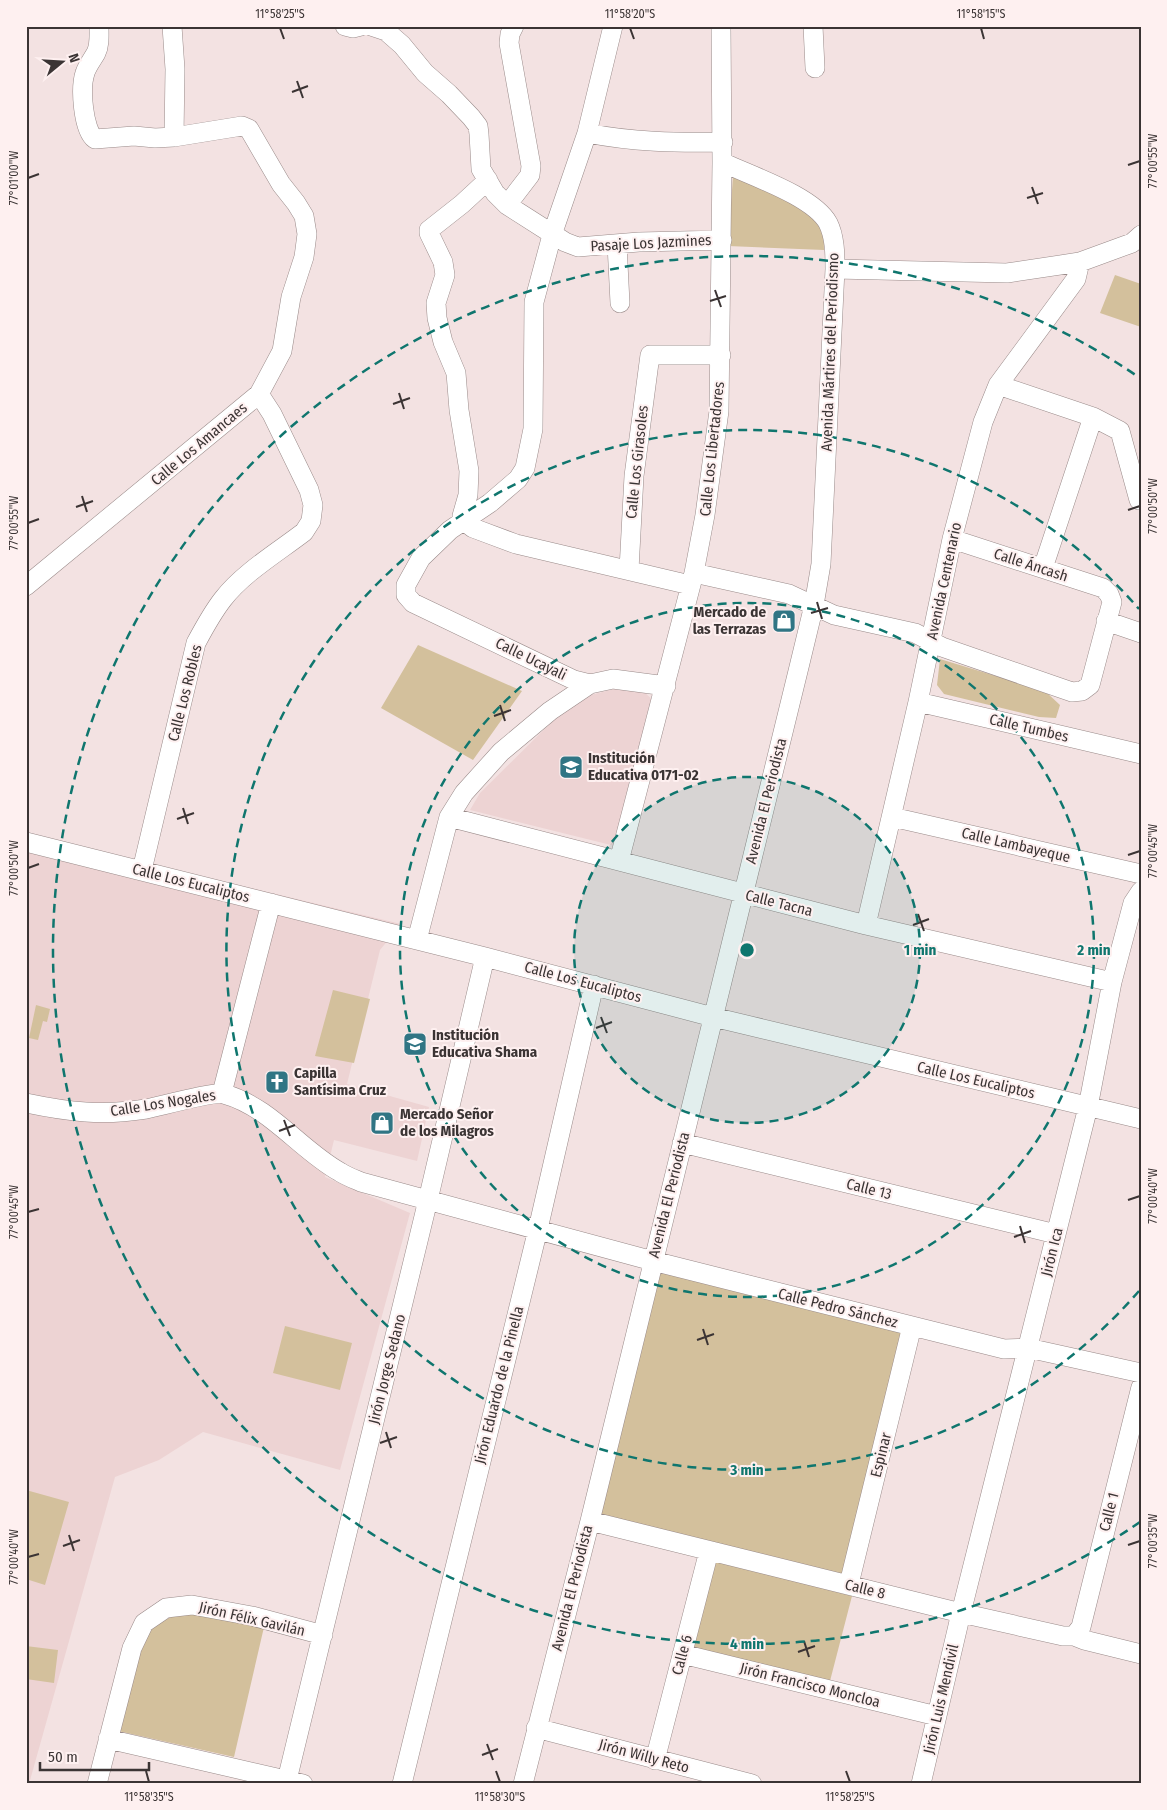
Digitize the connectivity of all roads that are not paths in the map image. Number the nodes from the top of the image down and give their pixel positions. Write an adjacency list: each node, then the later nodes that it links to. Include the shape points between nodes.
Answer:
1 (99, 26): 12 (street, via 97,51 84,74 83,100 91,136 95,140 134,136)
2 (172, 26): 12 (street, via 176,70)
3 (345, 26): 4 (street)
4 (361, 26)
5 (371, 26): 15 (street, Pasaje Los Jazmines, via 386,31 402,45 425,73 471,116 478,126 481,169)
6 (514, 26): 16 (street, via 509,43 531,166 530,175)
7 (613, 26): 11 (street)
8 (721, 26): 13 (street, Calle Los Libertadores)
9 (813, 26): 10 (street)
10 (816, 68)
11 (587, 132): 13 (street, via 656,142); 17 (street)
12 (174, 137): 26 (street, Calle Los Amancaes, via 242,126 249,128 281,184 304,216 307,234 304,256 291,298 282,352)
13 (722, 142): 14 (street, Calle Los Libertadores)
14 (722, 162): 19 (street, Calle Los Libertadores); 22 (street, Avenida Mártires del Periodismo, via 804,199 818,209 833,238)
15 (488, 180): 16 (street, Pasaje Los Jazmines); 29 (street, via 429,230 445,274 436,303 437,318 456,373 469,471)
16 (507, 205): 17 (street, Pasaje Los Jazmines)
17 (552, 234): 20 (street, Pasaje Los Jazmines, via 578,246); 29 (street, via 534,302 533,430 525,468 518,479)
18 (1141, 235): 21 (street, via 1132,243)
19 (722, 240): 20 (street, Pasaje Los Jazmines); 24 (street, Calle Los Libertadores)
20 (617, 244): 23 (street)
21 (1080, 262): 22 (street, via 1007,273); 25 (street, Avenida Centenario, via 1076,279)
22 (835, 269): 35 (street, Avenida Mártires del Periodismo, via 821,564)
23 (620, 303)
24 (721, 355): 32 (street, Calle Los Girasoles, via 650,355 634,476); 33 (street, Calle Los Libertadores, via 719,411 705,515)
25 (998, 385): 27 (street); 30 (street, Avenida Centenario, via 983,422)
26 (259, 394): 34 (street, Calle Los Amancaes); 47 (street, Calle Los Robles, via 309,490 313,506 311,521 304,532 239,582 212,614 196,643)
27 (1093, 417): 28 (street, via 1120,431); 31 (street)
28 (1139, 500)
29 (464, 521): 32 (street, via 516,544); 39 (street, Calle Ucayali, via 420,558 406,585 406,595 413,603 574,680)
30 (952, 539): 31 (street, Calle Áncash); 38 (street, Avenida Centenario)
31 (1042, 568): 36 (street, Calle Áncash, via 1103,588 1112,602)
32 (629, 570): 33 (street)
33 (692, 579): 35 (street, via 789,594); 40 (street, Calle Los Libertadores)
34 (26, 586)
35 (814, 605): 38 (street, via 834,615 915,633); 50 (street, Avenida El Periodista)
36 (1106, 621): 37 (street); 38 (street, via 1090,685 1082,691 1072,692)
37 (1141, 633)
38 (930, 641): 41 (street, Avenida Centenario)
39 (590, 684): 40 (street, Calle Ucayali, via 613,679); 43 (street, via 550,711 501,752 464,793)
40 (666, 686): 46 (street, Calle Los Libertadores)
41 (918, 702): 42 (street, Calle Tumbes); 44 (street, Avenida Centenario)
42 (1141, 754)
43 (449, 816): 46 (street, Calle Tacna); 53 (street)
44 (892, 817): 48 (street, Calle Lambayeque); 52 (street, Avenida Centenario)
45 (26, 842): 47 (street, Calle Los Eucaliptos)
46 (620, 862): 50 (street, Calle Tacna)
47 (142, 870): 51 (street, Calle Los Eucaliptos)
48 (1141, 874)
49 (1141, 891): 55 (street, Jirón Ica, via 1133,903)
50 (744, 894): 52 (street, Calle Tacna); 57 (street, Avenida El Periodista)
51 (271, 903): 53 (street, Calle Los Eucaliptos); 58 (street)
52 (866, 925): 55 (street, Calle Tacna)
53 (417, 940): 54 (street, Calle Los Eucaliptos)
54 (485, 957): 56 (street, Calle Los Eucaliptos); 63 (street, Jirón Jorge Sedano)
55 (1112, 982): 60 (street, Jirón Ica)
56 (594, 985): 57 (street, Calle Los Eucaliptos); 64 (street, Jirón Eduardo de la Pinella)
57 (713, 1017): 60 (street, Calle Los Eucaliptos); 62 (street, Avenida El Periodista)
58 (222, 1093): 59 (street, Calle Los Nogales, via 147,1108 98,1113 61,1110); 63 (street, Calle Los Nogales, via 257,1110 339,1172 360,1182)
59 (26, 1102)
60 (1088, 1107): 61 (street, Calle Los Eucaliptos); 65 (street, Jirón Ica)
61 (1141, 1119)
62 (682, 1143): 65 (street, Calle 13); 66 (street, Avenida El Periodista)
63 (428, 1200): 64 (street, Calle Los Nogales); 75 (street, Jirón Jorge Sedano)
64 (538, 1229): 66 (street, Calle Pedro Sánchez); 85 (street, Jirón Eduardo de la Pinella)
65 (1056, 1234): 68 (street, Jirón Ica)
66 (653, 1261): 67 (street, Calle Pedro Sánchez); 71 (street, Avenida El Periodista)
67 (912, 1326): 68 (street, Calle Pedro Sánchez, via 1004,1349); 73 (street, Espinar)
68 (1028, 1348): 69 (street, Calle Pedro Sánchez); 74 (street, Jirón Ica)
69 (1141, 1373)
70 (1141, 1387): 76 (street, Calle 1, via 1081,1627)
71 (590, 1521): 72 (street, Calle 8); 80 (street, Avenida El Periodista)
72 (709, 1551): 73 (street, Calle 8); 77 (street, Calle 6)
73 (849, 1584): 74 (street, Calle 8)
74 (961, 1613): 76 (street, Calle 8); 79 (street, Jirón Luis Mendivil)
75 (323, 1635): 81 (street, Jirón Félix Gavilán, via 252,1616 192,1605 166,1608 144,1623 132,1648); 83 (street, Jirón Jorge Sedano)
76 (1074, 1636): 78 (street, Calle 8)
77 (682, 1654): 79 (street, Jirón Francisco Moncloa); 82 (street, Calle 6)
78 (1141, 1654)
79 (937, 1716): 88 (street, Jirón Luis Mendivil)
80 (536, 1728): 82 (street, Jirón Willy Reto); 86 (street, Avenida El Periodista)
81 (108, 1739): 83 (street); 84 (street, Jirón Félix Gavilán)
82 (655, 1760): 87 (street, Jirón Willy Reto)
83 (295, 1782)
84 (97, 1784)
85 (402, 1784)
86 (523, 1784)
87 (752, 1784)
88 (921, 1784)

